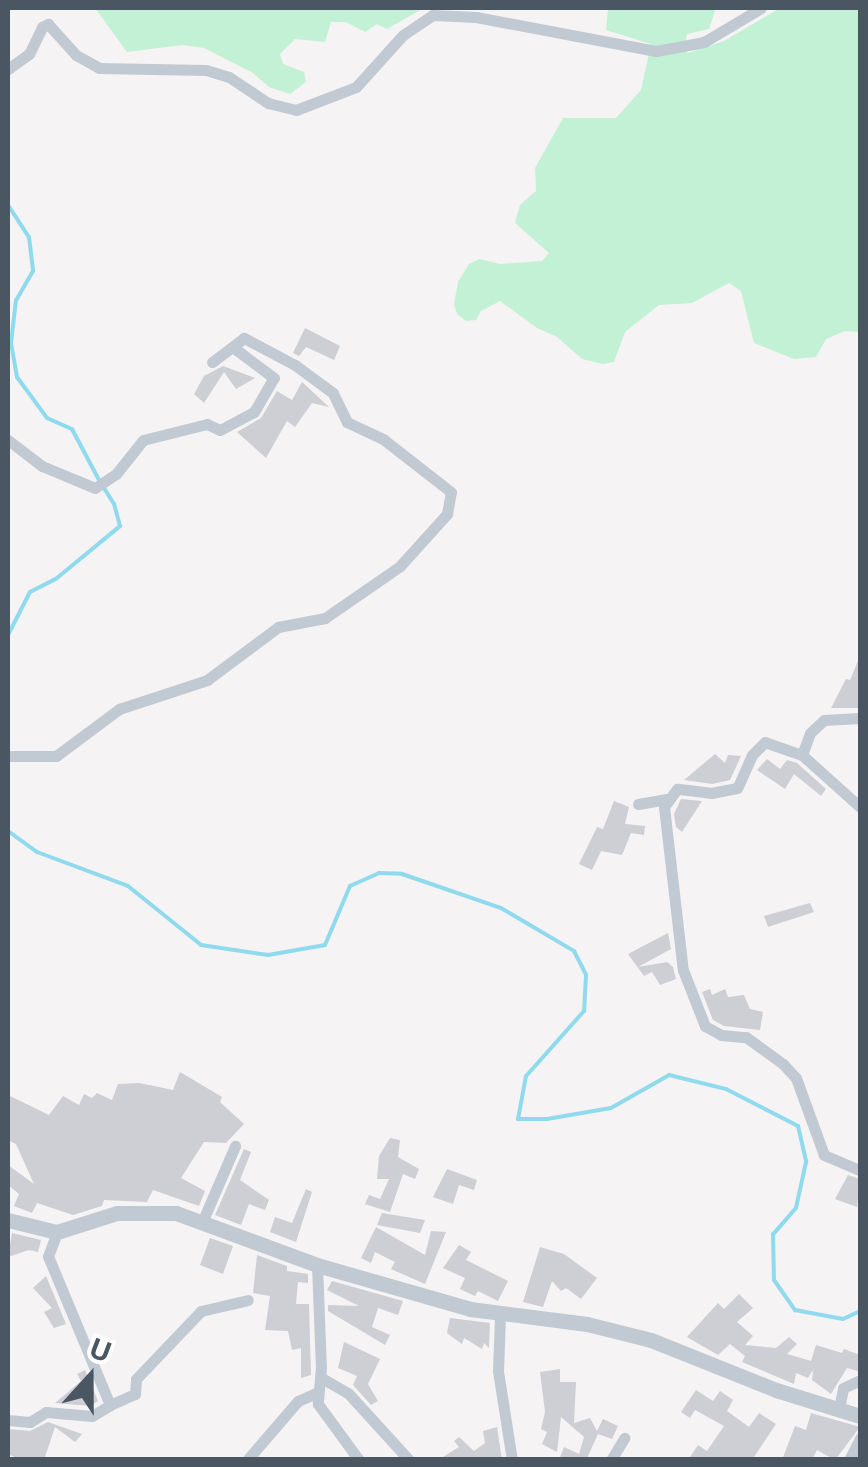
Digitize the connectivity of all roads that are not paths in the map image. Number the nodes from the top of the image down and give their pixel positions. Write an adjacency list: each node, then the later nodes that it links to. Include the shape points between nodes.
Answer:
1 (761, 8): 2 (street, via 704,42 656,50 433,15 403,35 356,88 296,110 206,70 94,66 48,24 30,54)
2 (8, 70)
3 (234, 348): 4 (street); 5 (street, via 274,378 264,400 220,430 204,424 143,440 98,486 86,488 42,466); 7 (street, via 246,338 325,385 347,422 383,439 451,492 447,514 400,566 325,618 278,627 207,680 119,708 56,756)
4 (212, 362)
5 (8, 440)
6 (860, 718): 8 (street, via 826,718 810,733)
7 (8, 756)
8 (802, 756): 9 (street, via 765,742 738,788 680,788); 11 (street)
9 (667, 799): 10 (street); 13 (street, via 676,929 704,1026 746,1038 783,1064 796,1078 824,1154)
10 (638, 804)
11 (860, 807)
12 (235, 1146): 15 (street)
13 (860, 1170)
14 (8, 1220): 16 (street)
15 (203, 1220): 16 (street, via 141,1210); 17 (street)
16 (57, 1232): 23 (street, via 48,1256)
17 (317, 1265): 19 (street); 20 (street)
18 (248, 1300): 23 (street, via 201,1311 136,1379 135,1394)
19 (500, 1315): 24 (street, via 587,1324 650,1340); 31 (street, via 498,1371)
20 (320, 1377): 22 (street); 30 (street, via 348,1394)
21 (860, 1380): 24 (street, via 844,1388)
22 (316, 1393): 28 (street, via 298,1402); 29 (street, via 322,1413)
23 (110, 1405): 26 (street, via 92,1416 46,1412 30,1422)
24 (839, 1409): 25 (street)
25 (860, 1416)
26 (8, 1420)
27 (624, 1438): 32 (street)
28 (247, 1460)
29 (358, 1460)
30 (409, 1460)
31 (512, 1460)
32 (612, 1460)

